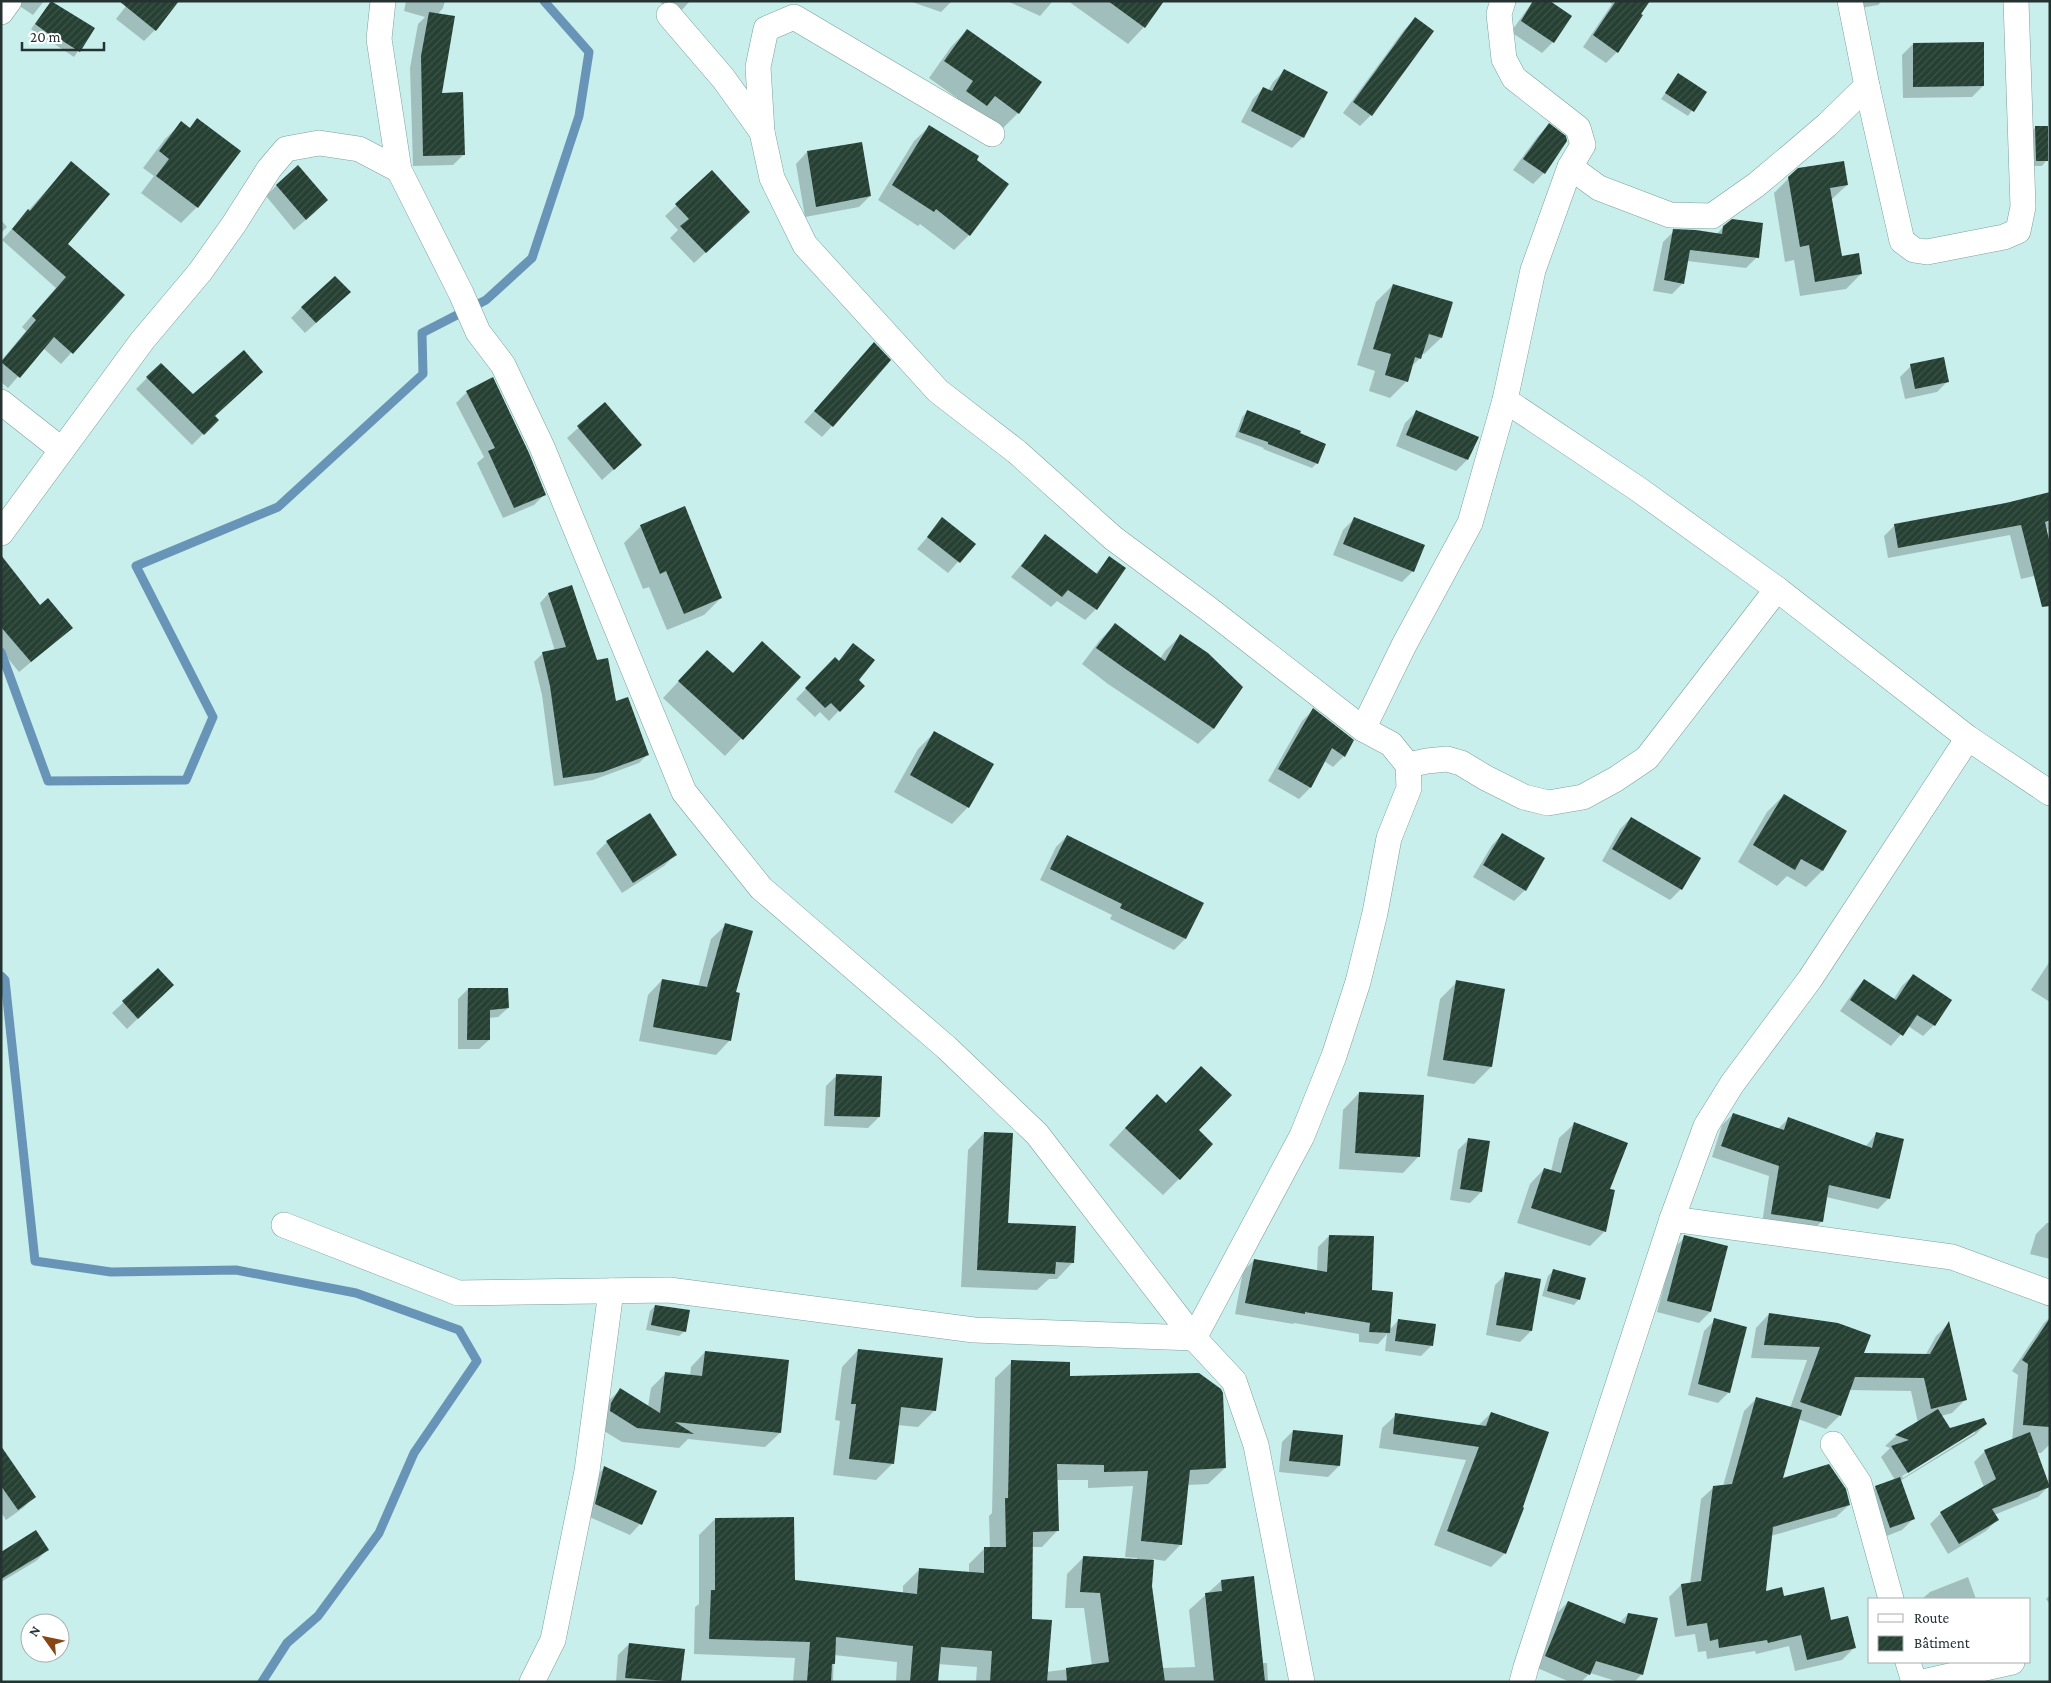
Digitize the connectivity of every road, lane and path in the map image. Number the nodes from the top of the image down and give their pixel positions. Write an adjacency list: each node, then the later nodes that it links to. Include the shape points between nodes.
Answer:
1 (9, 1): 6 (street)
2 (383, 1): 12 (street, via 379,40)
3 (1503, 1): 11 (street, via 1499,14 1504,59 1514,78 1578,128 1582,136 1583,145)
4 (1850, 1): 8 (street)
5 (2016, 1): 8 (street, via 2023,207 2018,230 2004,237 1927,252 1914,250 1902,241)
6 (1, 12)
7 (669, 15): 9 (street, via 723,78)
8 (1867, 86): 11 (street, via 1828,125 1756,185 1712,216 1670,215 1599,188)
9 (762, 132): 10 (street, via 758,67 766,29 794,17); 18 (street, via 772,178 805,246 938,391 1017,452 1113,538)
10 (992, 134)
11 (1570, 167): 13 (street, via 1533,270)
12 (399, 170): 15 (street, via 359,149 320,143 286,149 200,272 142,341); 26 (street, via 478,332 503,365 542,447 684,792 761,888 947,1048 1037,1134)
13 (1505, 400): 17 (street, via 1638,489); 18 (street, via 1470,523)
14 (1, 402): 15 (street)
15 (62, 450): 16 (street)
16 (1, 533)
17 (1777, 589): 19 (street); 20 (street, via 1647,758 1583,797 1548,804 1524,797 1461,763 1447,759)
18 (1363, 729): 20 (street, via 1392,744)
19 (1968, 738): 21 (street); 22 (street, via 1810,979 1732,1084 1706,1126)
20 (1408, 765): 26 (street, via 1410,788 1388,838 1375,913 1358,982 1334,1056 1302,1136)
21 (2050, 793)
22 (1672, 1219): 25 (street, via 1952,1257); 33 (street)
23 (284, 1225): 24 (street, via 458,1293)
24 (611, 1291): 26 (street, via 669,1290 974,1330); 31 (street, via 587,1471 552,1640)
25 (2050, 1293)
26 (1194, 1338): 32 (street, via 1234,1381 1256,1445)
27 (1833, 1444): 28 (street, via 1859,1483)
28 (1891, 1598)
29 (1908, 1663): 34 (street)
30 (2008, 1663): 35 (street)
31 (532, 1682)
32 (1302, 1682)
33 (1522, 1682)
34 (1914, 1682)
35 (1923, 1682)

